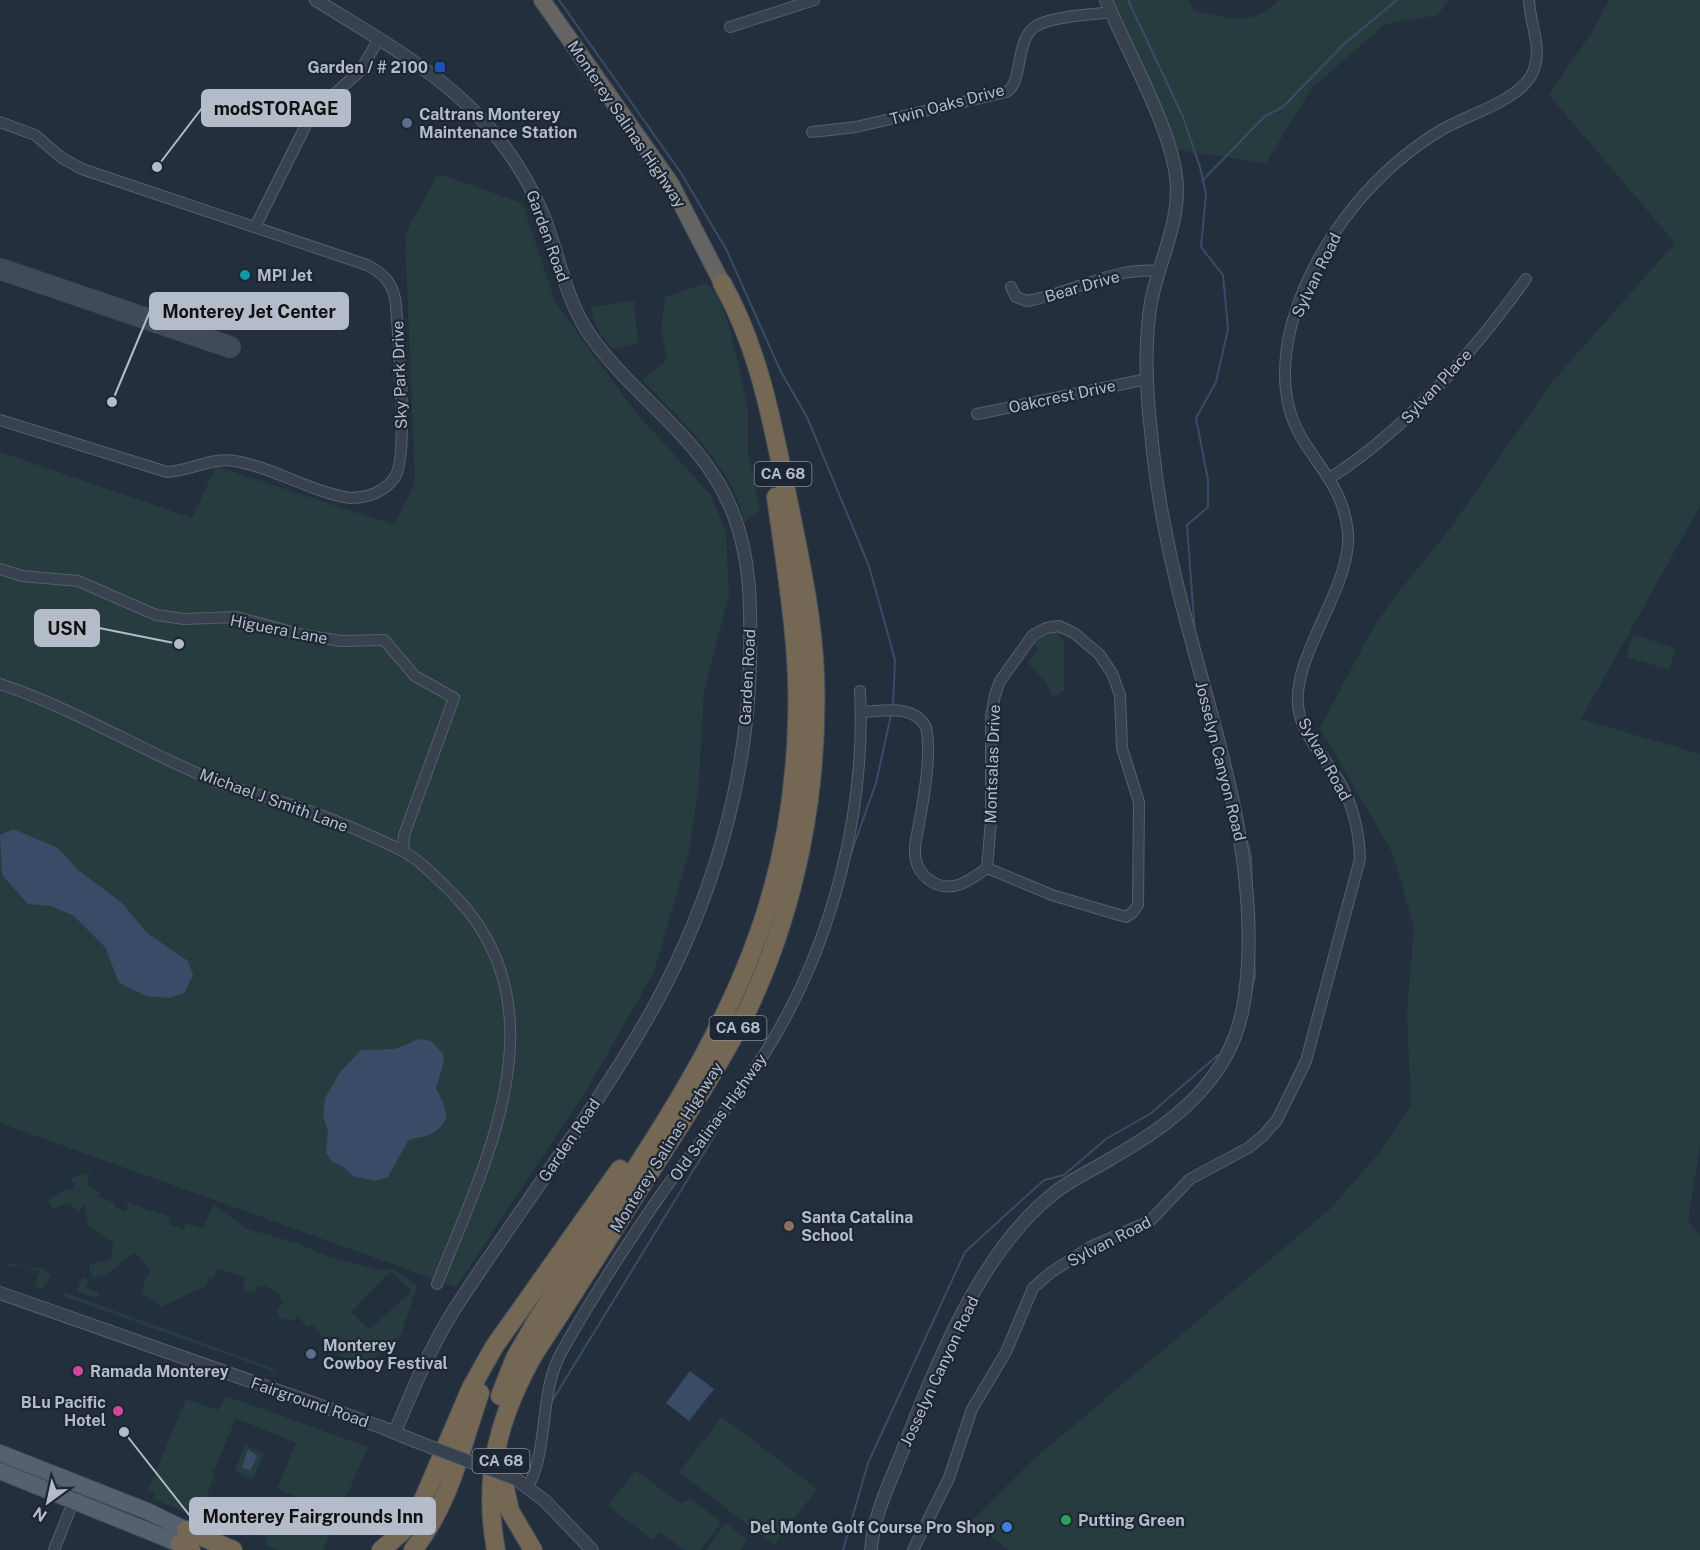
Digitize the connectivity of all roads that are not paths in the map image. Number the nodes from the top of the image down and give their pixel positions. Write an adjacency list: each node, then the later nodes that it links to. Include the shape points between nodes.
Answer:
1 (316, 0): 7 (street, Garden Road)
2 (542, 0): 13 (highway, Monterey Salinas Highway / CA 68, via 670,184)
3 (814, 0): 6 (street)
4 (1529, 0): 18 (street, Sylvan Road, via 1538,51 1526,84 1442,130 1384,175 1334,234 1298,305 1285,360 1287,398 1300,435)
5 (1109, 6): 9 (street, Twin Oaks Drive, via 1035,27 1026,36 1013,85 1006,92 856,127); 11 (street, Josselyn Canyon Road, via 1164,134 1175,171 1175,213)
6 (730, 27)
7 (379, 39): 10 (street, via 360,71 311,115); 30 (street, Garden Road, via 438,76 469,103 526,178 542,211 570,298 586,329 621,373 694,448 721,487 736,520 746,561 751,628 738,769 717,857 682,950 620,1062 453,1312)
8 (0, 122): 10 (street, Sky Park Drive, via 35,135 82,169)
9 (812, 132)
10 (255, 227): 17 (street, Sky Park Drive, via 367,265 392,287 401,442 396,476 380,491 359,498 341,496 236,462 212,462 167,472)
11 (1160, 271): 14 (street, Bear Drive, via 1108,276 1027,301 1016,297); 15 (street, Josselyn Canyon Road, via 1152,300)
12 (1526, 279): 18 (street, Sylvan Place, via 1400,426 1366,456)
13 (722, 283): 25 (highway, Monterey Salinas Highway / CA 68, via 747,353 770,458 794,637 797,720 790,809 771,897 739,984); 29 (highway, Monterey Salinas Highway / CA 68, via 737,311 763,386 810,624 815,679 814,735 803,838 776,938 735,1032)
14 (1011, 287)
15 (1147, 379): 16 (street, Oakcrest Drive); 45 (street, Josselyn Canyon Road, via 1153,454 1170,556 1241,834 1249,947 1240,1024 1214,1076 1183,1108 1132,1146 1056,1191 1007,1242 965,1310 933,1379 887,1491)
16 (977, 414)
17 (0, 420)
18 (1330, 478): 46 (street, Sylvan Road, via 1344,510 1347,558 1298,686 1298,705 1303,725 1352,808 1360,859 1303,1068 1286,1106 1263,1136 1248,1148 1198,1173 1150,1221 1092,1246 1033,1288 1006,1352 972,1409 949,1478)
19 (0, 570): 23 (street, Higuera Lane, via 78,581 156,615 184,619 236,617 332,639 384,640 415,676 454,698 404,835)
20 (0, 684): 23 (street, Michael J Smith Lane, via 55,704 215,781 304,809)
21 (860, 691): 22 (street, Old Salinas Highway)
22 (861, 712): 24 (street, via 906,711 926,727 925,778 915,848 920,870 931,881 949,886 964,884); 34 (street, Old Salinas Highway, via 859,764 848,837 827,917 805,977 762,1058 649,1212 562,1352 547,1392 537,1464)
23 (403, 851): 27 (street, Michael J Smith Lane, via 442,883 475,920 498,964 510,1022 510,1068 498,1122)
24 (987, 868): 24 (street, Montsalas Drive, via 991,716 997,688 1033,635 1046,628 1064,627 1099,654 1120,695 1122,748 1139,802 1138,905 1122,918)
25 (705, 1051): 26 (highway); 41 (highway, CA 68, via 534,1325 507,1376 485,1459 483,1507)
26 (543, 1279): 39 (highway, via 480,1371 420,1507); 40 (highway, via 495,1358 446,1498)
27 (437, 1284)
28 (0, 1293): 30 (street, Fairground Road)
29 (527, 1368): 42 (highway, via 507,1407 495,1452 492,1497); 43 (highway, CA 68, via 508,1417 501,1462 510,1511)
30 (394, 1432): 34 (street, Fairground Road, bridge)
31 (0, 1453): 33 (main road)
32 (0, 1471): 35 (main road)
33 (81, 1484): 35 (street); 36 (main road)
34 (528, 1487): 44 (street, Fairground Road)
35 (74, 1500): 36 (main road); 37 (street)
36 (184, 1543): 38 (highway)
37 (54, 1550)
38 (233, 1550)
39 (381, 1550)
40 (413, 1550)
41 (488, 1550)
42 (496, 1550)
43 (533, 1550)
44 (592, 1550)
45 (871, 1550)
46 (914, 1550)

